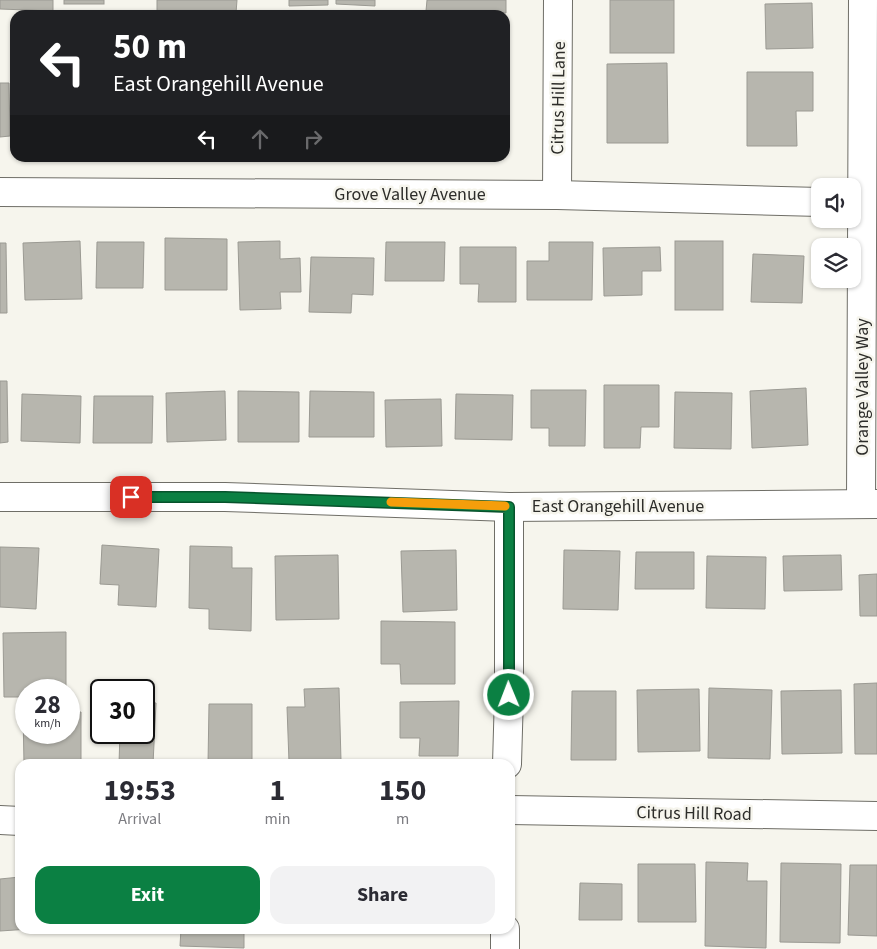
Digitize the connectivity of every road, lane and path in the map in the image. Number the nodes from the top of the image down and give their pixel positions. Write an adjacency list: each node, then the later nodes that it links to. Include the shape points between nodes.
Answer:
1 (558, 0): 4 (street, Citrus Hill Lane)
2 (863, 0): 6 (street, Orange Valley Way)
3 (0, 192): 4 (street, Grove Valley Avenue)
4 (557, 195): 5 (street, Grove Valley Avenue)
5 (811, 202)
6 (864, 203): 8 (street, Orange Valley Way)
7 (0, 497): 9 (street, East Orangehill Avenue, via 225,497)
8 (869, 504): 9 (street, East Orangehill Avenue)
9 (509, 507): 10 (street)
10 (507, 759)
11 (515, 810): 12 (street, Citrus Hill Road)
12 (877, 816)
13 (0, 820): 14 (street)
14 (15, 821)
15 (505, 934): 16 (street)
16 (505, 949)

